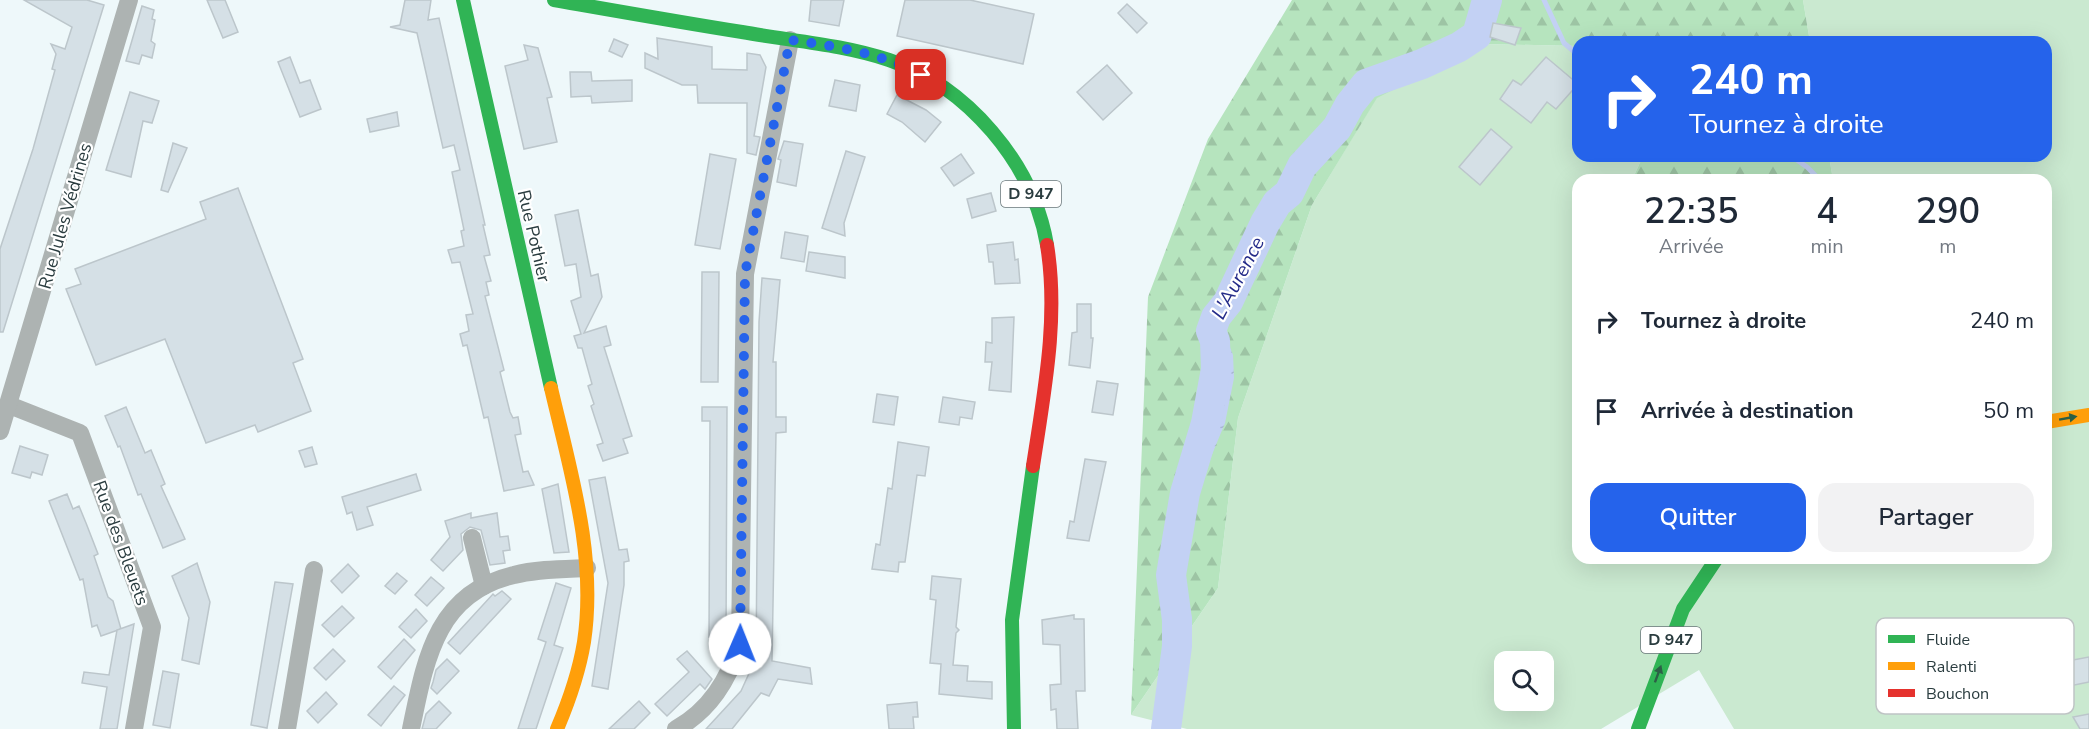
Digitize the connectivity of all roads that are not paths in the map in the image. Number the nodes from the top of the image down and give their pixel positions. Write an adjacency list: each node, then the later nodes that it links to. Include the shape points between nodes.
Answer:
1 (129, 0): 6 (street, Rue Jules Védrines)
2 (463, 0): 12 (main road, Rue Pothier, via 572,481)
3 (554, 0): 4 (main road, D 947)
4 (583, 3): 5 (main road, D 947)
5 (790, 40): 19 (street, via 745,274 740,644 730,674 704,710); 20 (main road, D 947, via 869,55 906,67 936,83 963,103 998,139 1019,167 1041,214 1050,261 1054,322 1013,606)
6 (9, 405): 9 (street, Rue Jules Védrines); 15 (street, Rue des Bleuets, via 80,433 152,627)
7 (2089, 414): 8 (main road, one-way to 7)
8 (2052, 421)
9 (0, 431)
10 (472, 538): 14 (street)
11 (1713, 564): 21 (main road, D 947, one-way to 11, via 1683,609)
12 (587, 568): 14 (street, via 514,575); 18 (main road, Rue Pothier, via 589,616 585,649)
13 (314, 570): 16 (street)
14 (484, 586): 17 (street, via 450,613 431,644)
15 (134, 729)
16 (287, 729)
17 (411, 729)
18 (557, 729)
19 (676, 729)
20 (1014, 729)
21 (1638, 729)

